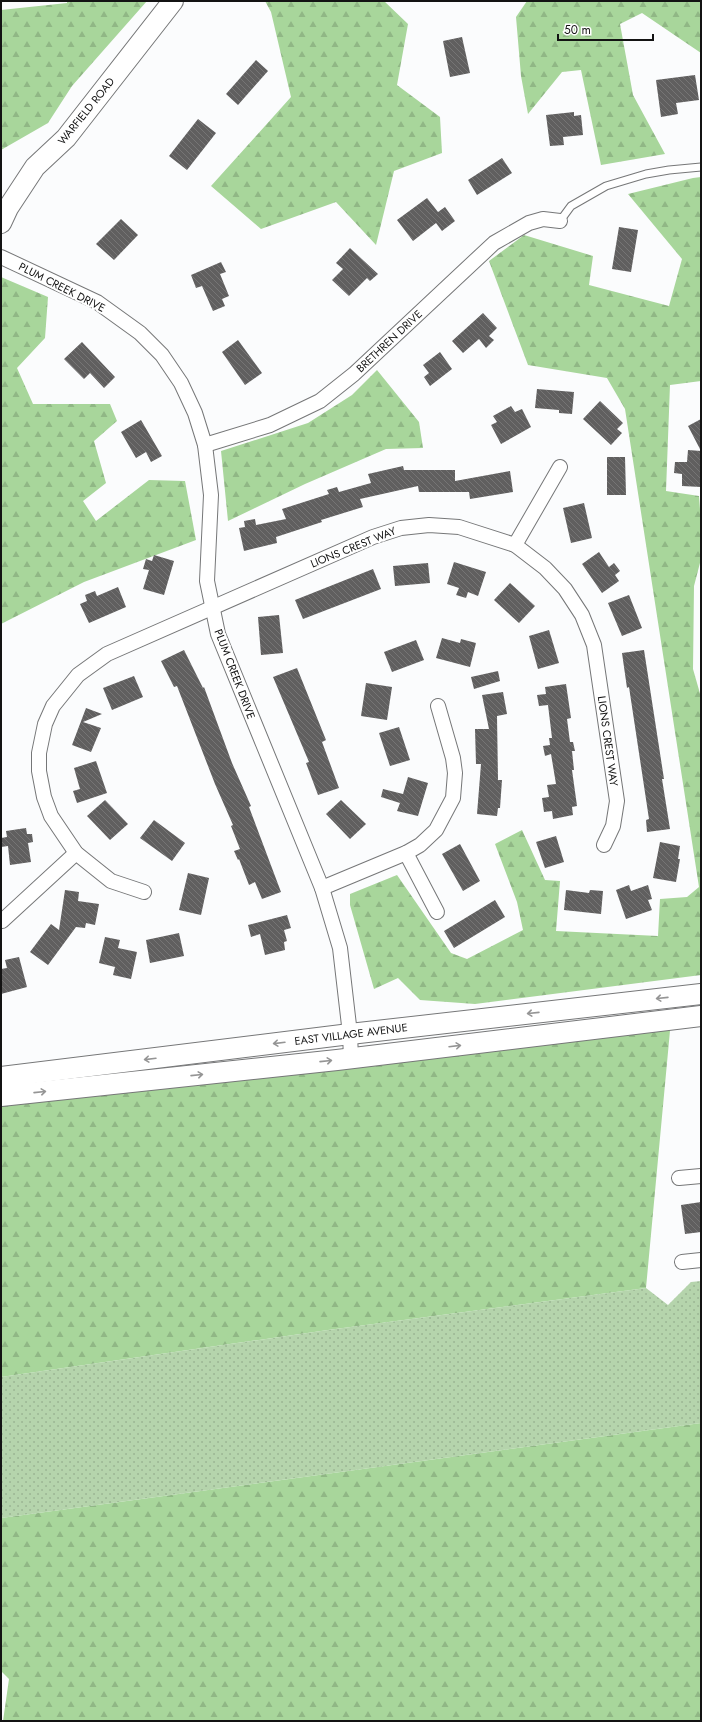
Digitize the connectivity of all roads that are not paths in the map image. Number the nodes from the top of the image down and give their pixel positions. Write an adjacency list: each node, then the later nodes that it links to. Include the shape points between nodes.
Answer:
1 (173, 1): 4 (street, WARFIELD ROAD, via 66,138 35,167)
2 (701, 167): 3 (lane, via 646,174 606,186 571,206)
3 (560, 221): 6 (street, BRETHREN DRIVE, via 543,219 529,223 494,243 354,374 320,401 270,425)
4 (1, 223)
5 (1, 257): 6 (street, PLUM CREEK DRIVE, via 97,302 140,333 162,355 181,383 195,413)
6 (205, 444): 9 (street, PLUM CREEK DRIVE, via 211,495 207,581)
7 (560, 467): 8 (street)
8 (515, 545): 9 (street, LIONS CREST WAY, via 459,527 429,525 401,528 373,537); 11 (street, LIONS CREST WAY, via 545,568 565,589 582,615 594,645 617,801 613,826)
9 (212, 607): 12 (street, LIONS CREST WAY, via 106,654 78,675 53,706 45,724 39,753 39,771 44,797 52,816); 14 (street, PLUM CREEK DRIVE, via 218,634)
10 (438, 706): 13 (street, via 453,758 453,798 436,830 420,845)
11 (604, 845)
12 (76, 853): 15 (street, LIONS CREST WAY, via 111,881); 17 (street)
13 (406, 853): 14 (street); 16 (street)
14 (322, 888): 20 (street, PLUM CREEK DRIVE, via 340,948)
15 (144, 892)
16 (437, 912)
17 (2, 921)
18 (701, 994): 20 (street, EAST VILLAGE AVENUE, one-way to 20)
19 (701, 1016): 21 (street, one-way to 19)
20 (350, 1034): 21 (street, PLUM CREEK DRIVE); 22 (street, EAST VILLAGE AVENUE, one-way to 22)
21 (351, 1058): 23 (street, one-way to 21)
22 (1, 1077)
23 (1, 1096)
24 (701, 1176): 25 (street)
25 (679, 1178)
26 (701, 1260): 27 (street)
27 (682, 1262)

